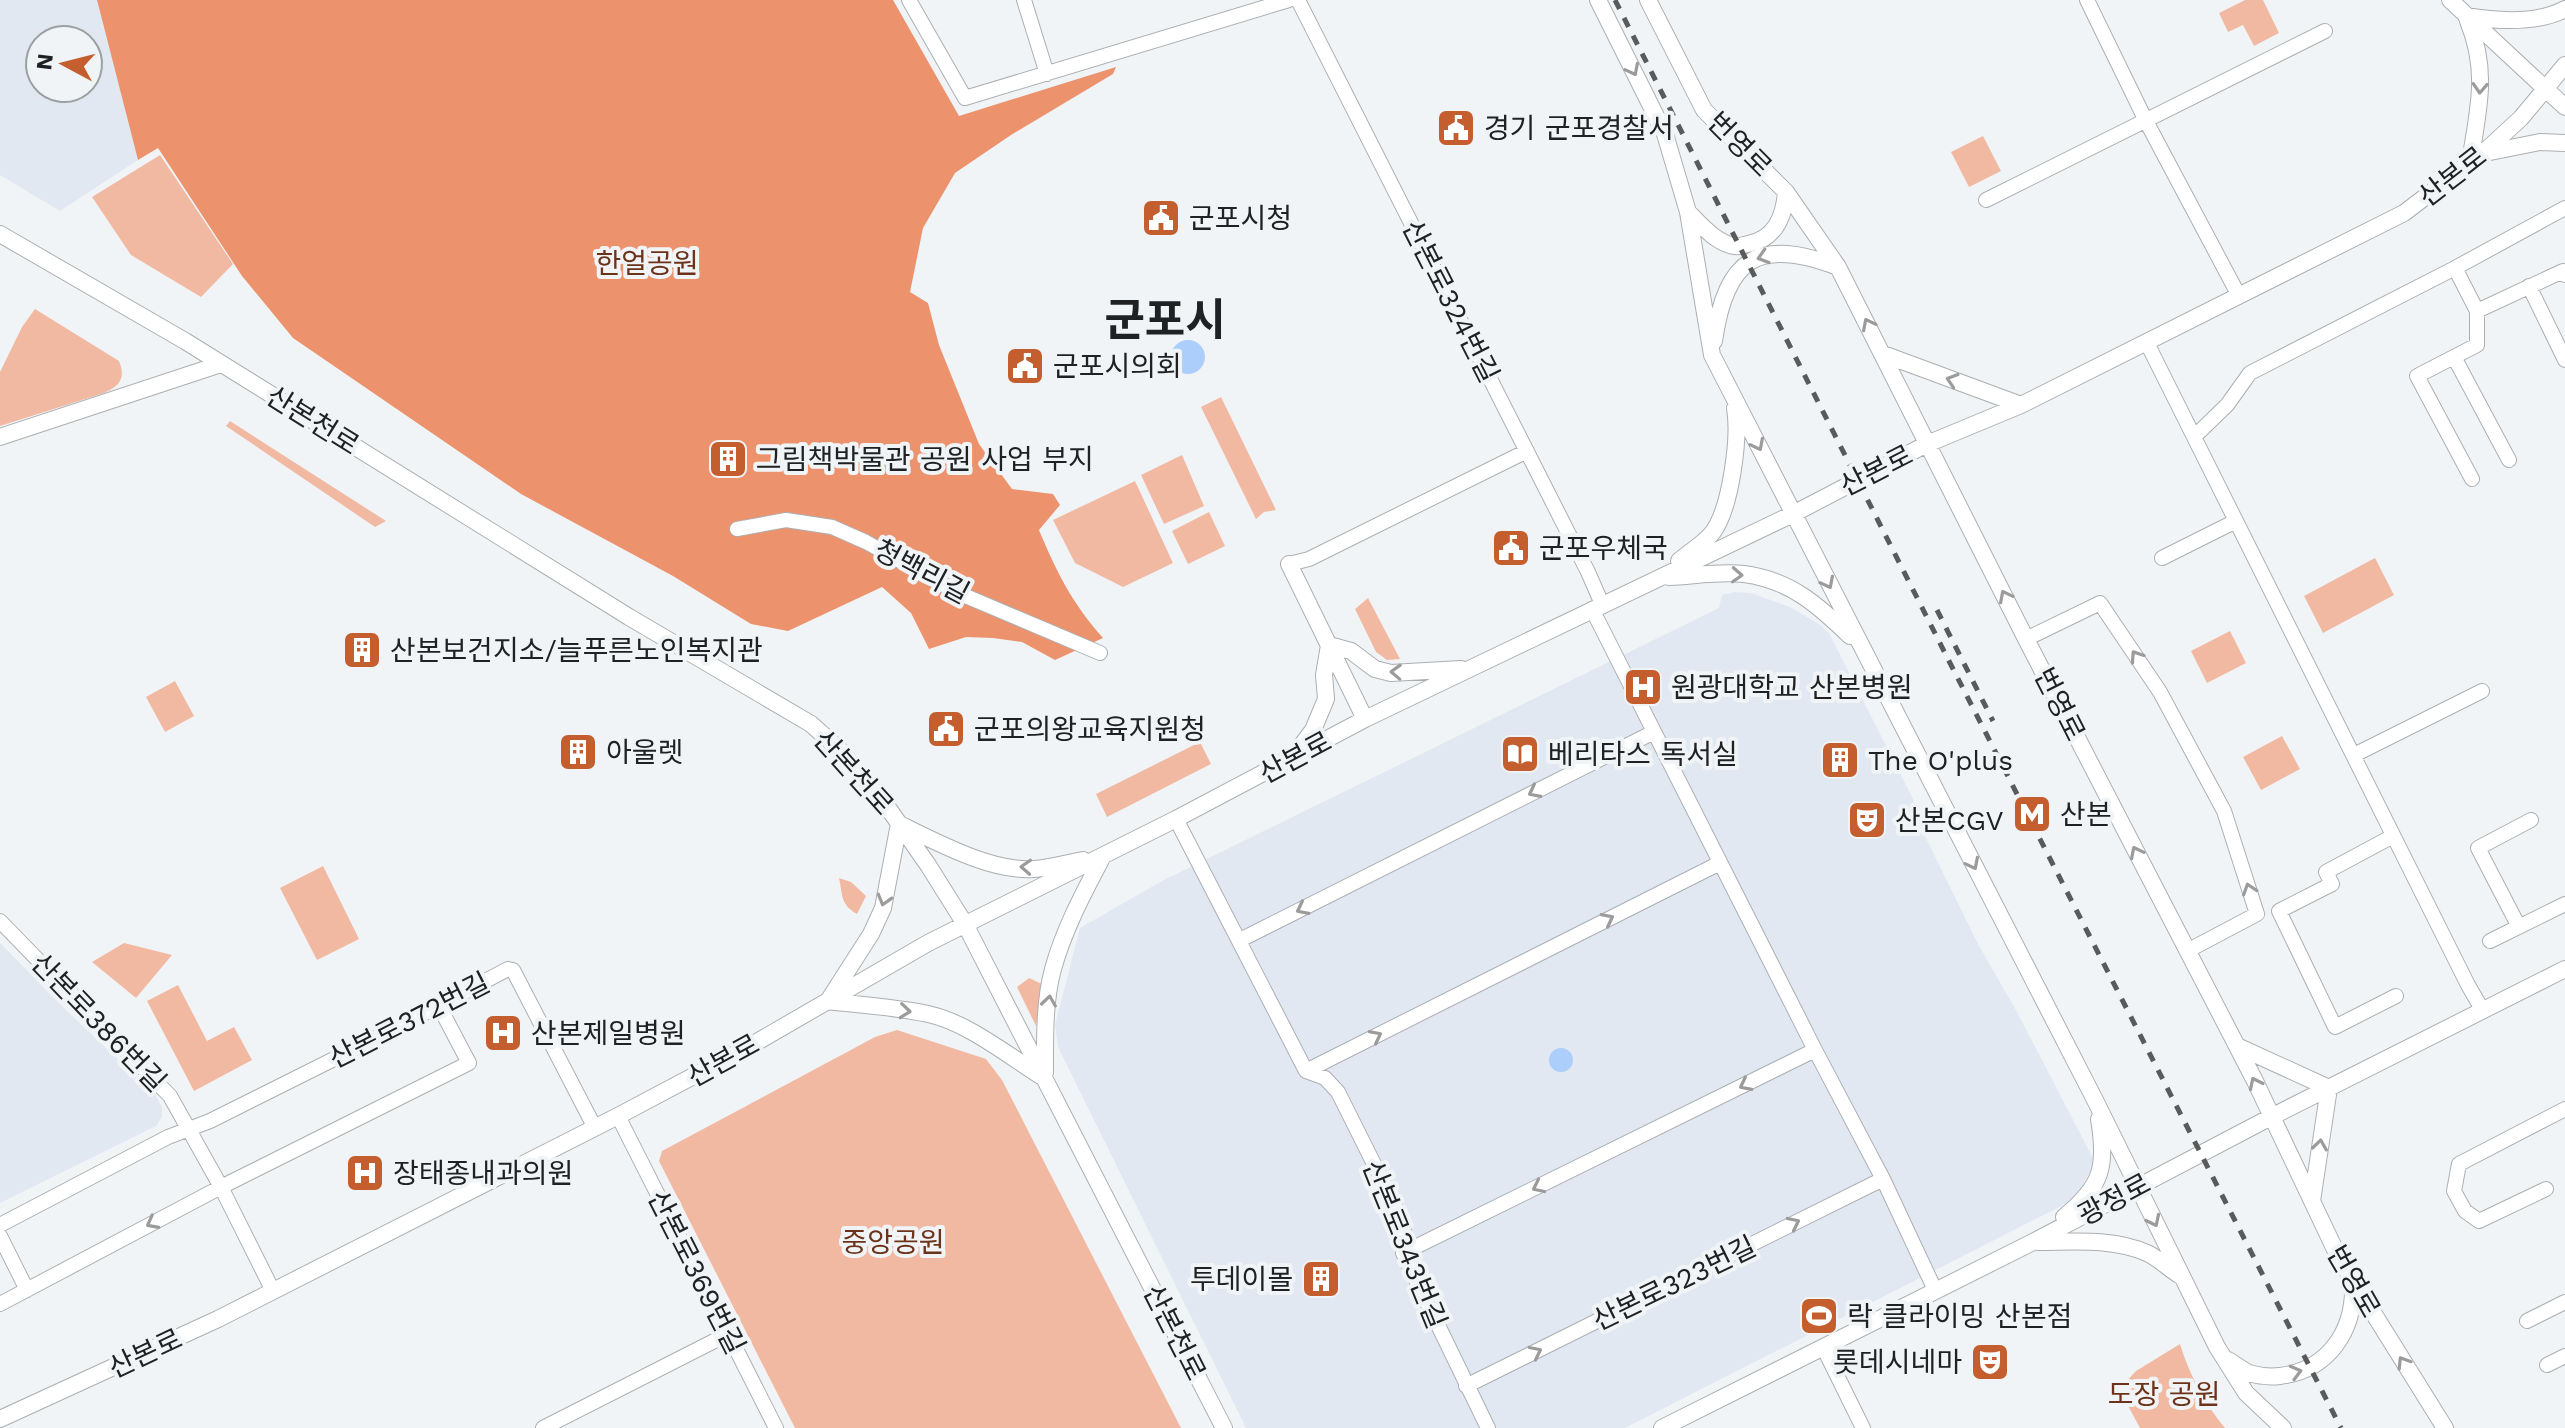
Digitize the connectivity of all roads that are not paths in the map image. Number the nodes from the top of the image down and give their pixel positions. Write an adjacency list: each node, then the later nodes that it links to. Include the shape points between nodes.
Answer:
1 (909, 0): 13 (street, via 965,98)
2 (1024, 0): 13 (street)
3 (1289, 0): 13 (street)
4 (1298, 0): 41 (street, 산본로324번길)
5 (1598, 0): 22 (street, 번영로, one-way to 22, via 1665,134)
6 (1648, 0): 19 (street, 번영로, via 1704,110)
7 (2087, 0): 16 (street)
8 (2450, 0): 10 (street)
9 (2565, 9): 10 (street, via 2534,18)
10 (2466, 16): 14 (street); 18 (street, one-way to 18, via 2481,61)
11 (2325, 31): 16 (street)
12 (2565, 65): 14 (street, 산본로)
13 (1047, 74)
14 (2544, 91): 15 (street); 18 (street, 산본로)
15 (2565, 107)
16 (2146, 121): 20 (street); 28 (street)
17 (2565, 143): 18 (street, via 2540,142)
18 (2477, 158): 28 (street, 산본로, via 2404,213)
19 (1786, 192): 22 (street, via 1776,228 1759,242 1734,246); 24 (street, 번영로)
20 (1986, 200)
21 (2565, 208): 25 (street)
22 (1688, 212): 32 (street, 번영로)
23 (0, 234): 35 (street, 산본천로)
24 (1838, 267): 31 (street, 번영로, one-way to 24); 32 (street, one-way to 32, via 1783,252 1754,258 1734,276 1718,311)
25 (2455, 268): 29 (street); 39 (street, via 2250,373)
26 (2565, 275): 27 (street, via 2563,271)
27 (2529, 286): 29 (street); 34 (street)
28 (2238, 294): 30 (street, 산본로)
29 (2477, 311): 33 (street, via 2477,345)
30 (2147, 343): 37 (street, 산본로); 39 (street)
31 (1883, 354): 37 (street, one-way to 31); 40 (street, 번영로)
32 (1712, 355): 36 (street, 번영로)
33 (2454, 357): 42 (street); 43 (street, via 2417,376)
34 (2565, 360)
35 (221, 364): 38 (street); 63 (street, 산본천로, via 811,724 841,751)
36 (1732, 394): 44 (street, 번영로, one-way to 44); 49 (street, via 1735,450 1723,510 1713,532)
37 (2021, 405): 40 (street, 산본로)
38 (0, 437)
39 (2194, 437): 45 (street)
40 (1927, 444): 44 (street, 산본로); 51 (street, 번영로, one-way to 40)
41 (1527, 451): 48 (street); 50 (street, 산본로324번길, via 1588,572)
42 (2509, 460)
43 (2472, 479)
44 (1793, 514): 49 (street, 산본로); 53 (street, 번영로, one-way to 53)
45 (2236, 521): 47 (street); 59 (street)
46 (737, 529): 54 (street, 청백리길, via 786,520 832,527 956,592)
47 (2162, 558)
48 (1289, 564): 52 (street)
49 (1659, 577): 50 (street, 산본로); 53 (street, one-way to 53, via 1743,574 1784,584 1816,603)
50 (1597, 607): 55 (street, 산본로); 58 (street)
51 (2026, 639): 73 (street, 번영로, one-way to 51); 73 (street, one-way to 51, via 2257,914 2218,799 2160,692 2100,603)
52 (1329, 645): 55 (street, one-way to 52, via 1391,673); 57 (street); 60 (street, via 1326,699 1313,730)
53 (1861, 647): 84 (street, 번영로, one-way to 84)
54 (1100, 653)
55 (1470, 669): 57 (street, 산본로)
56 (2482, 691): 59 (street)
57 (1365, 719): 60 (street, 산본로)
58 (1654, 732): 66 (street); 71 (street, one-way to 71)
59 (2354, 755): 64 (street)
60 (1291, 759): 61 (street, 산본로)
61 (1176, 819): 65 (street, 산본로); 71 (street, 산본로343번길)
62 (2531, 820): 70 (street, via 2478,848)
63 (899, 824): 65 (street, one-way to 63, via 1032,869 997,864 968,857); 69 (street, 산본천로); 76 (street, one-way to 76, via 883,908)
64 (2393, 836): 75 (street, via 2326,872 2332,884 2279,911 2335,1027); 78 (street)
65 (1103, 856): 69 (street, 산본로); 82 (street, one-way to 65, via 1045,1022 1053,969)
66 (1720, 863): 80 (street); 81 (street, one-way to 66)
67 (2565, 904): 70 (street)
68 (0, 921): 89 (street, 산본로386번길, via 170,1096)
69 (965, 924): 76 (street, 산본로); 82 (street, 산본천로)
70 (2519, 927): 72 (street)
71 (1240, 940): 81 (street, 산본로343번길)
72 (2490, 941)
73 (2187, 951): 79 (street, 번영로)
74 (2565, 970): 78 (street, 광정로)
75 (2396, 996)
76 (828, 1001): 82 (street, one-way to 82, via 929,1014 964,1029); 86 (street, 산본로)
77 (439, 1006): 88 (street, 산본로372번길, via 513,970); 89 (street, 산본로372번길); 92 (street, via 469,1063)
78 (2483, 1011): 83 (street, 광정로)
79 (2237, 1046): 83 (street); 87 (street, 번영로, one-way to 79)
80 (1815, 1050): 90 (street); 98 (street, one-way to 98)
81 (1306, 1071): 98 (street, 산본로343번길, via 1325,1078 1338,1092 1401,1218)
82 (1045, 1079): 116 (street, 산본천로)
83 (2329, 1088): 87 (street, 광정로); 94 (street, one-way to 83)
84 (2096, 1102): 91 (street, 번영로); 97 (street, via 2104,1150 2098,1182)
85 (2565, 1109): 93 (street, via 2459,1164 2454,1191 2465,1211 2479,1221)
86 (618, 1116): 88 (street, 산본로); 107 (street, 산본로369번길)
87 (2271, 1117): 91 (street, 광정로); 94 (street, 번영로)
88 (595, 1128): 103 (street, 산본로)
89 (188, 1130): 92 (street, 산본로386번길); 95 (street)
90 (1883, 1179): 102 (street); 112 (street, 산본로323번길, one-way to 90)
91 (2137, 1186): 97 (street, 광정로); 99 (street, 번영로, one-way to 99)
92 (221, 1187): 101 (street, one-way to 101); 103 (street, 산본로386번길)
93 (2546, 1189)
94 (2312, 1202): 100 (street, 번영로)
95 (0, 1225)
96 (0, 1236): 101 (street)
97 (2033, 1242): 99 (street, via 2121,1245 2149,1254); 102 (street, 광정로)
98 (1403, 1253): 112 (street, 산본로343번길)
99 (2180, 1276): 110 (street, 번영로)
100 (2353, 1283): 110 (street, one-way to 100, via 2251,1374 2271,1377 2307,1370 2342,1338 2354,1301); 121 (street, 번영로, one-way to 100)
101 (27, 1290): 105 (street)
102 (1935, 1290): 108 (street, 광정로)
103 (273, 1291): 113 (street, 산본로)
104 (2565, 1302): 106 (street)
105 (0, 1304)
106 (2527, 1321)
107 (728, 1334): 114 (street); 115 (street, 산본로369번길)
108 (1823, 1347): 118 (street, 광정로); 119 (street)
109 (2565, 1356): 111 (street)
110 (2223, 1357): 120 (street, 번영로, via 2246,1393)
111 (2547, 1365)
112 (1466, 1386): 117 (street, 산본로343번길)
113 (0, 1419)
114 (543, 1428)
115 (776, 1428)
116 (1224, 1428)
117 (1488, 1428)
118 (1662, 1428)
119 (1863, 1428)
120 (2283, 1428)
121 (2445, 1428)

